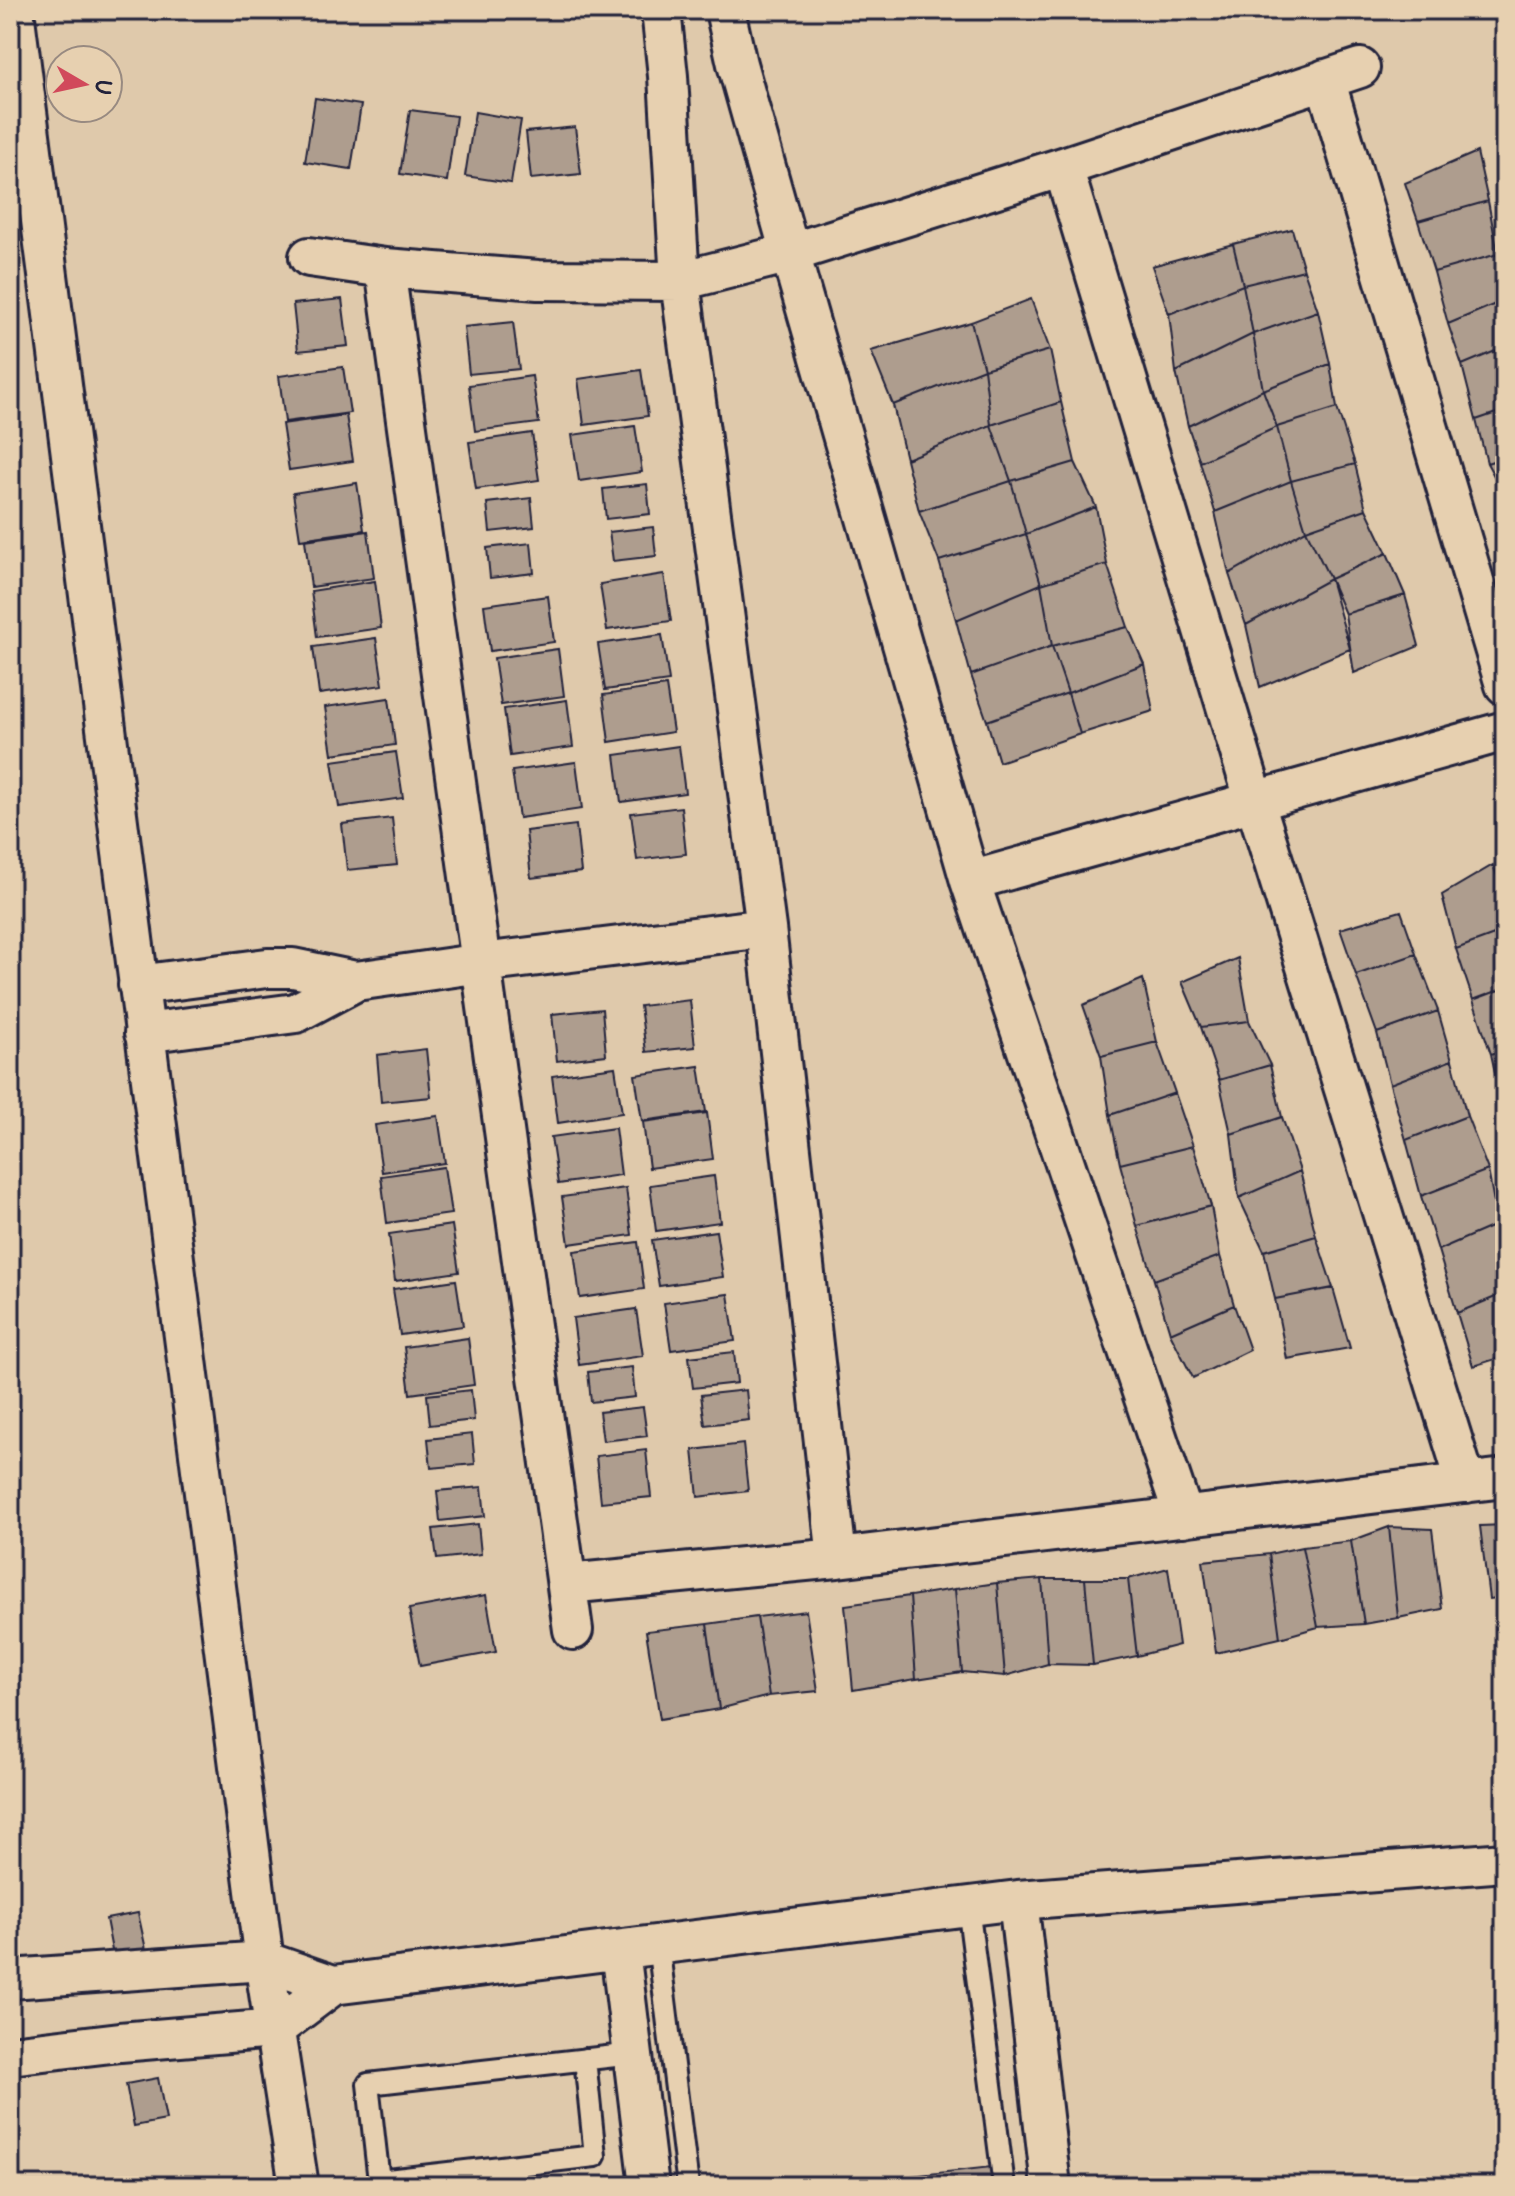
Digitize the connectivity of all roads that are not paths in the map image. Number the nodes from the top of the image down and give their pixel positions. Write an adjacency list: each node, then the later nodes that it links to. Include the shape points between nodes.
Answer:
1 (14, 10): 16 (street)
2 (661, 10): 8 (street)
3 (725, 10): 5 (street)
4 (1063, 167): 5 (street); 9 (street, via 1343,74); 11 (street)
5 (790, 253): 8 (street); 12 (street)
6 (309, 257): 7 (street)
7 (385, 268): 8 (street, via 538,280); 14 (street)
8 (680, 281): 13 (street)
9 (1505, 685)
10 (1505, 731): 11 (street)
11 (1255, 802): 12 (street); 19 (street)
12 (970, 881): 20 (street)
13 (766, 928): 14 (street); 21 (street)
14 (482, 963): 15 (street); 22 (street)
15 (356, 981): 16 (street, via 267,968); 17 (street, via 296,1013)
16 (138, 985): 17 (street)
17 (144, 1033): 29 (street)
18 (1505, 1478): 19 (street)
19 (1466, 1483): 20 (street)
20 (1184, 1517): 21 (street)
21 (837, 1558): 22 (street)
22 (567, 1584): 23 (street)
23 (573, 1630)
24 (1505, 1862): 25 (street)
25 (1018, 1900): 26 (street); 40 (street)
26 (968, 1906): 27 (street); 39 (lane)
27 (658, 1944): 28 (street); 38 (lane)
28 (620, 1950): 31 (street); 33 (street)
29 (264, 1961): 30 (street); 31 (street); 32 (street)
30 (10, 1979)
31 (333, 1985): 32 (street)
32 (275, 2029): 34 (street); 36 (street)
33 (633, 2054): 35 (lane); 37 (street)
34 (10, 2055)
35 (585, 2059): 35 (lane, via 368,2084 379,2181 595,2156)
36 (299, 2186)
37 (649, 2186)
38 (688, 2186)
39 (1004, 2186)
40 (1051, 2186)

